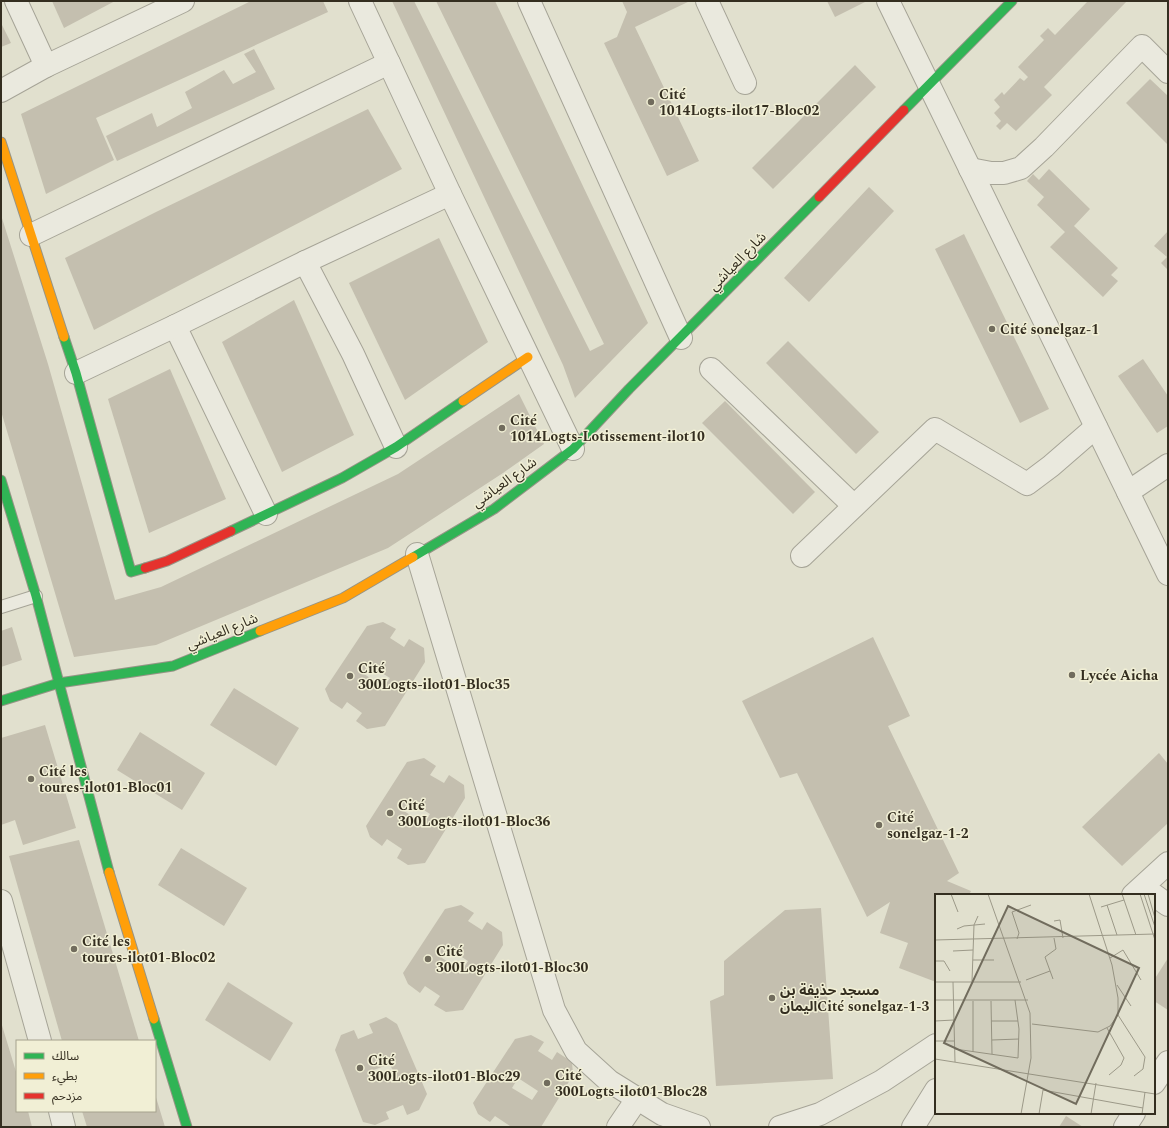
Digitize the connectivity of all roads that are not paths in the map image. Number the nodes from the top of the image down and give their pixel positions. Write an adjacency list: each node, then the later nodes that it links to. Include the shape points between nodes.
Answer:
1 (16, 1): 9 (street)
2 (183, 1): 9 (street)
3 (360, 1): 8 (street)
4 (529, 1): 20 (street)
5 (707, 1): 11 (street)
6 (888, 1): 12 (street)
7 (1012, 1): 12 (street, شارع العياشي)
8 (389, 63): 16 (street); 17 (street)
9 (46, 66): 13 (street)
10 (1168, 72): 15 (street, via 1142,46 1022,168 1004,173)
11 (745, 83)
12 (930, 85): 15 (street); 20 (street, شارع العياشي)
13 (1, 91)
14 (1, 142): 17 (street)
15 (970, 169): 24 (street)
16 (450, 194): 18 (street); 21 (street)
17 (32, 235): 23 (street)
18 (305, 262): 19 (street); 25 (street, via 353,354)
19 (175, 326): 23 (street); 31 (street)
20 (681, 338): 26 (street, شارع العياشي)
21 (528, 357): 25 (street); 26 (street)
22 (711, 369): 30 (street)
23 (76, 372): 31 (street, via 131,572 167,561)
24 (1096, 427): 29 (street); 30 (street, via 1027,484 935,429)
25 (396, 447): 31 (street, via 342,478)
26 (573, 449): 32 (street, شارع العياشي, via 494,509)
27 (1168, 465): 29 (street)
28 (1, 480): 35 (street)
29 (1128, 492): 34 (street)
30 (854, 506): 33 (street)
31 (266, 514)
32 (418, 554): 37 (street, شارع العياشي, via 343,598 173,666); 49 (street, via 554,1010 576,1051 609,1081)
33 (802, 556)
34 (1168, 574)
35 (36, 596): 36 (lane); 37 (street)
36 (1, 607)
37 (59, 684): 38 (street, شارع العياشي); 53 (street, via 111,879)
38 (1, 701)
39 (1168, 863): 40 (street)
40 (1146, 893)
41 (1155, 898): 43 (street)
42 (1, 901): 44 (street)
43 (1168, 905)
44 (40, 1040)
45 (935, 1046): 56 (street, via 882,1081 841,1103 820,1114)
46 (1168, 1062): 47 (street)
47 (1155, 1082)
48 (935, 1092): 57 (street)
49 (637, 1099): 54 (street); 55 (street, via 662,1114)
50 (60, 1112): 52 (street)
51 (1133, 1114): 58 (street)
52 (64, 1127)
53 (187, 1127)
54 (618, 1127)
55 (699, 1127)
56 (780, 1127)
57 (913, 1127)
58 (1125, 1127)

